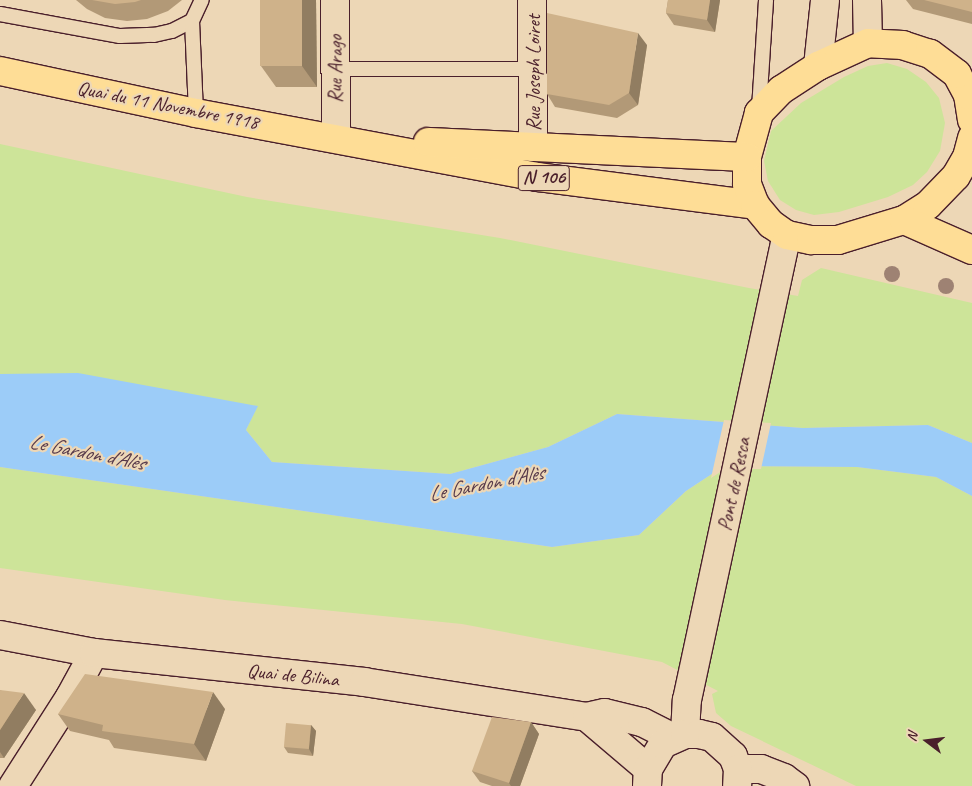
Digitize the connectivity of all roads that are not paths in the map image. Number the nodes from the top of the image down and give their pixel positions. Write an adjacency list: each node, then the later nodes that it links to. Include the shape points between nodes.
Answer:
1 (202, 0): 8 (lane)
2 (335, 0): 12 (main road, Rue Arago)
3 (532, 0): 11 (main road, Rue Joseph Loiret)
4 (766, 0): 16 (lane)
5 (825, 0): 10 (main road)
6 (866, 0): 9 (main road)
7 (0, 14): 8 (lane, via 120,36 172,31)
8 (192, 20): 15 (lane)
9 (868, 43): 10 (main road); 14 (main road, via 903,45 930,54 957,74)
10 (818, 66): 16 (main road, via 781,90)
11 (533, 69): 12 (lane); 19 (main road, Rue Joseph Loiret)
12 (336, 70): 17 (main road, Rue Arago)
13 (0, 71): 15 (main road, Quai du 11 Novembre 1918 / N 106)
14 (971, 104)
15 (196, 113): 17 (main road, Quai du 11 Novembre 1918 / N 106)
16 (759, 113): 20 (main road)
17 (336, 137): 19 (main road, Quai du 11 Novembre 1918 / N 106); 22 (main road, Quai du 11 Novembre 1918 / N 106, via 537,178)
18 (972, 138): 21 (main road)
19 (533, 147): 20 (main road, Quai du 11 Novembre 1918 / N 106)
20 (747, 157): 22 (main road, via 746,184)
21 (964, 185): 23 (main road)
22 (755, 205): 24 (main road)
23 (904, 220): 24 (main road, via 838,240); 25 (main road)
24 (785, 244): 29 (main road, Pont de Resca)
25 (972, 250)
26 (0, 635): 27 (main road, Quai de Bilina)
27 (94, 653): 28 (main road, Quai de Bilina, via 364,682); 32 (main road)
28 (586, 717): 29 (main road, Quai de Bilina, via 605,713); 30 (main road)
29 (679, 736): 30 (main road, via 663,744); 31 (main road, Quai de Bilina, via 699,734 718,741 733,756)
30 (648, 777)
31 (738, 777): 33 (main road, via 761,769)
32 (13, 786)
33 (795, 786)

